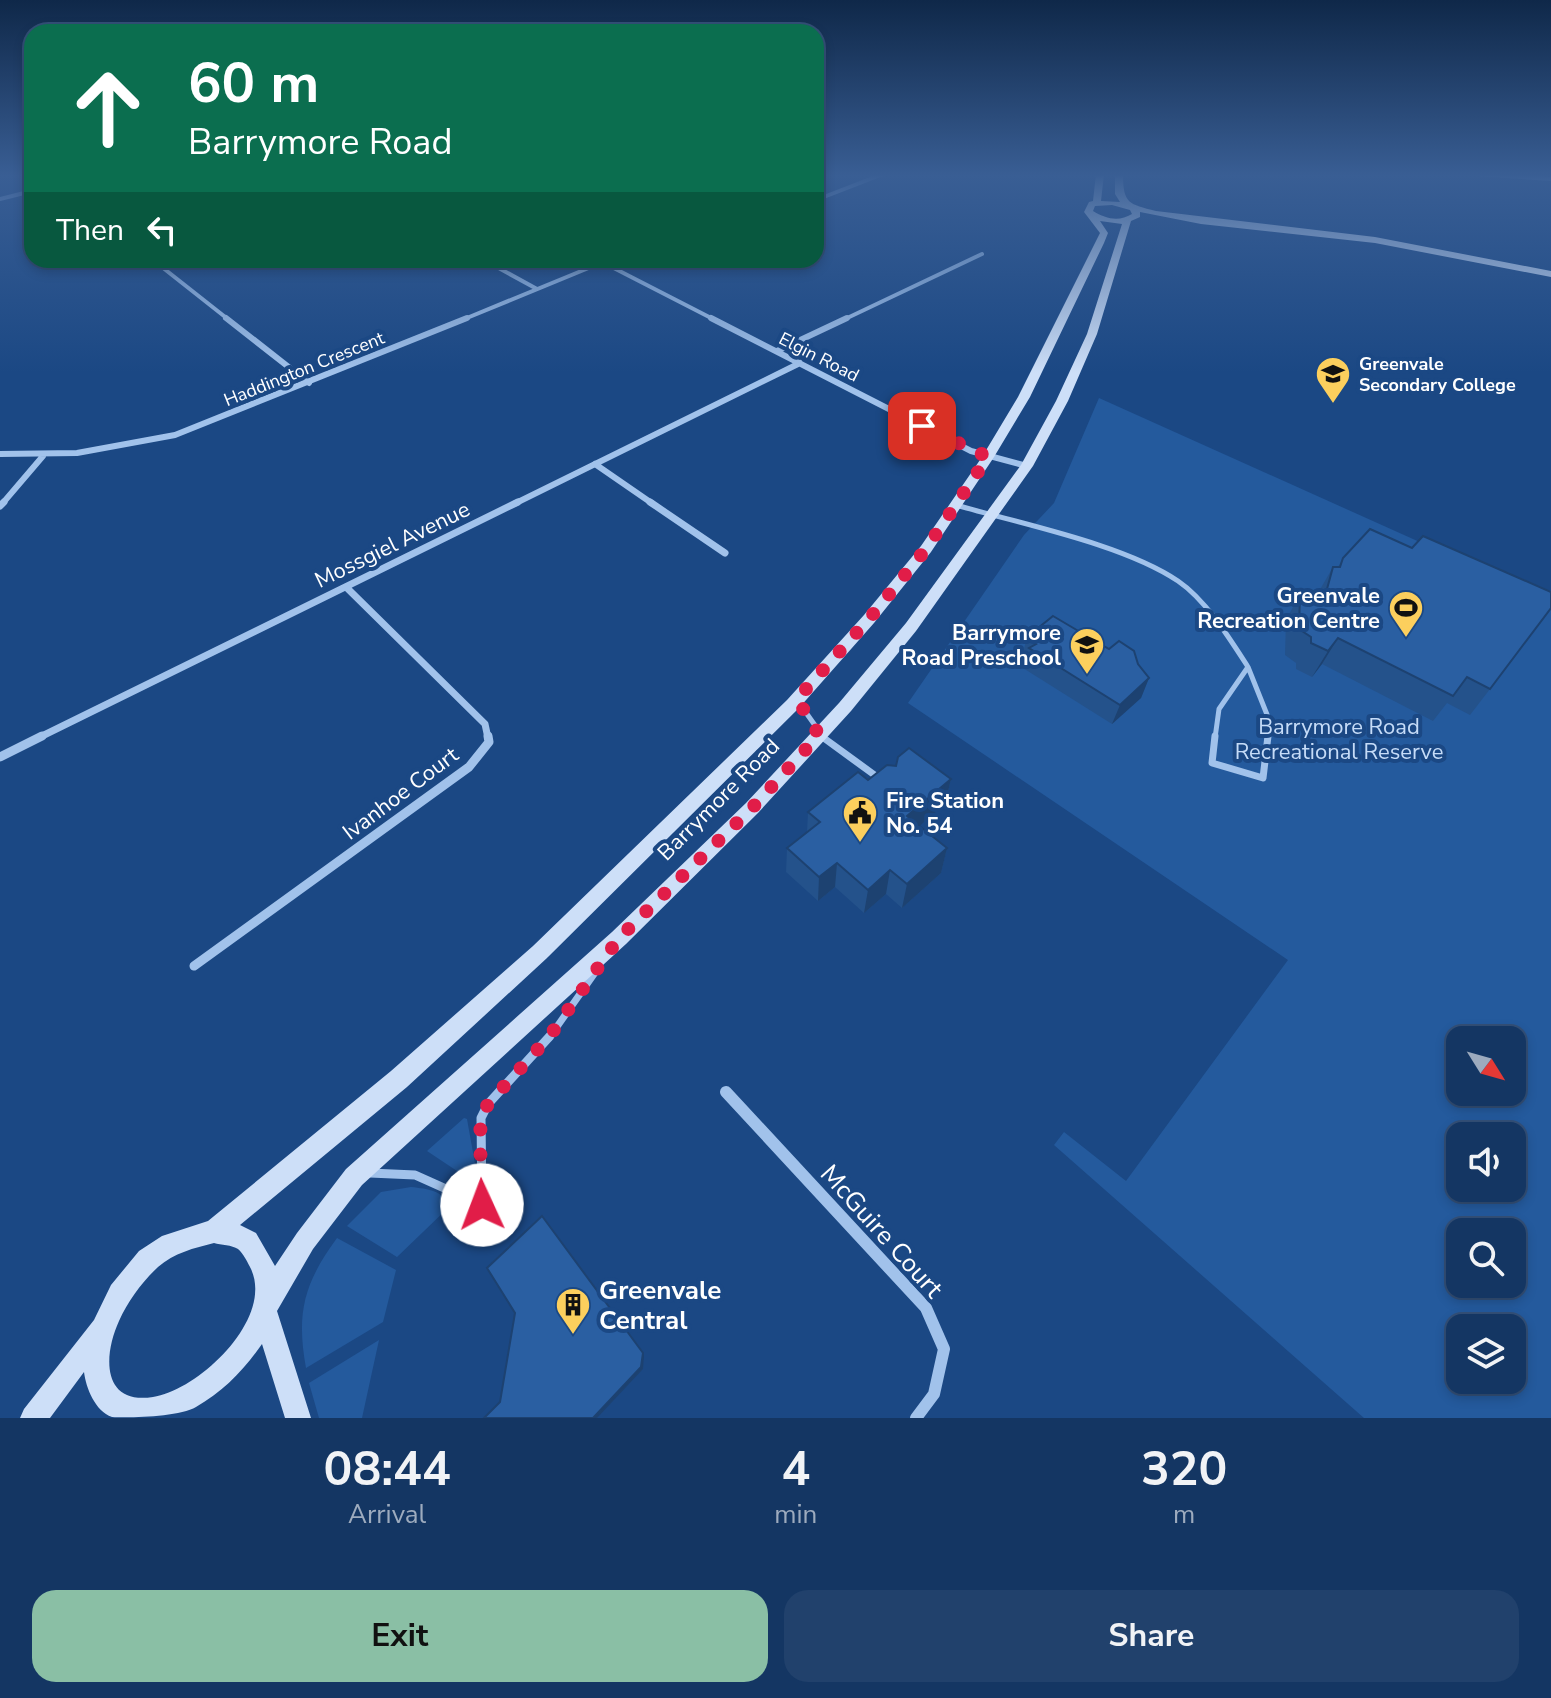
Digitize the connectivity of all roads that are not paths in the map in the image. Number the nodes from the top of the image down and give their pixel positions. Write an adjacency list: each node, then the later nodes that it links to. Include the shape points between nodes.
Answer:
1 (1101, 240): 16 (street, Barrymore Road, via 1024,397)
2 (1121, 240): 18 (street, Barrymore Road, via 1092,334)
3 (1373, 240): 9 (street)
4 (982, 254): 11 (street)
5 (163, 268): 13 (street)
6 (499, 268): 10 (street)
7 (588, 268): 10 (street, Haddington Crescent)
8 (618, 268): 11 (street, Elgin Road)
9 (1551, 274)
10 (537, 289): 13 (street, Haddington Crescent)
11 (777, 351): 12 (street, Elgin Road)
12 (800, 363): 16 (street, Elgin Road); 17 (street, Mossgiel Avenue)
13 (309, 383): 15 (street, Haddington Crescent, via 150,443 95,454)
14 (0, 454): 15 (street, Haddington Crescent)
15 (43, 456): 20 (street)
16 (988, 457): 18 (street, Elgin Road); 19 (street, Barrymore Road)
17 (595, 464): 22 (street); 23 (street, Mossgiel Avenue)
18 (1027, 466): 21 (street, Barrymore Road)
19 (956, 505): 21 (lane); 25 (street, Barrymore Road, via 869,619)
20 (0, 506)
21 (993, 516): 24 (lane, via 1133,557 1180,582 1224,629); 26 (street, Barrymore Road, via 911,627)
22 (725, 553)
23 (346, 587): 27 (street, Mossgiel Avenue); 30 (street, Ivanhoe Court, via 485,724 489,742 469,767)
24 (1248, 667): 24 (lane, via 1219,709 1212,763 1263,778 1270,722)
25 (797, 699): 26 (lane); 33 (street, Barrymore Road, via 540,952 387,1089)
26 (819, 735): 28 (lane); 29 (street, Barrymore Road)
27 (0, 757)
28 (889, 786)
29 (619, 938): 32 (street, Barrymore Road); 32 (lane, via 549,1037 488,1104 481,1118 482,1205 407,1171)
30 (194, 966)
31 (726, 1092): 40 (street, McGuire Court, via 926,1308 944,1349 934,1394)
32 (354, 1177): 34 (street, Barrymore Road, via 305,1241)
33 (214, 1231): 34 (street, via 244,1239 264,1263); 35 (street, via 181,1239 148,1259 119,1291)
34 (266, 1306): 36 (street, via 252,1346 230,1376); 39 (street)
35 (101, 1329): 37 (street); 38 (street, via 96,1360 100,1388 115,1408)
36 (172, 1416): 38 (street)
37 (33, 1418)
38 (138, 1418)
39 (298, 1418)
40 (916, 1418)

